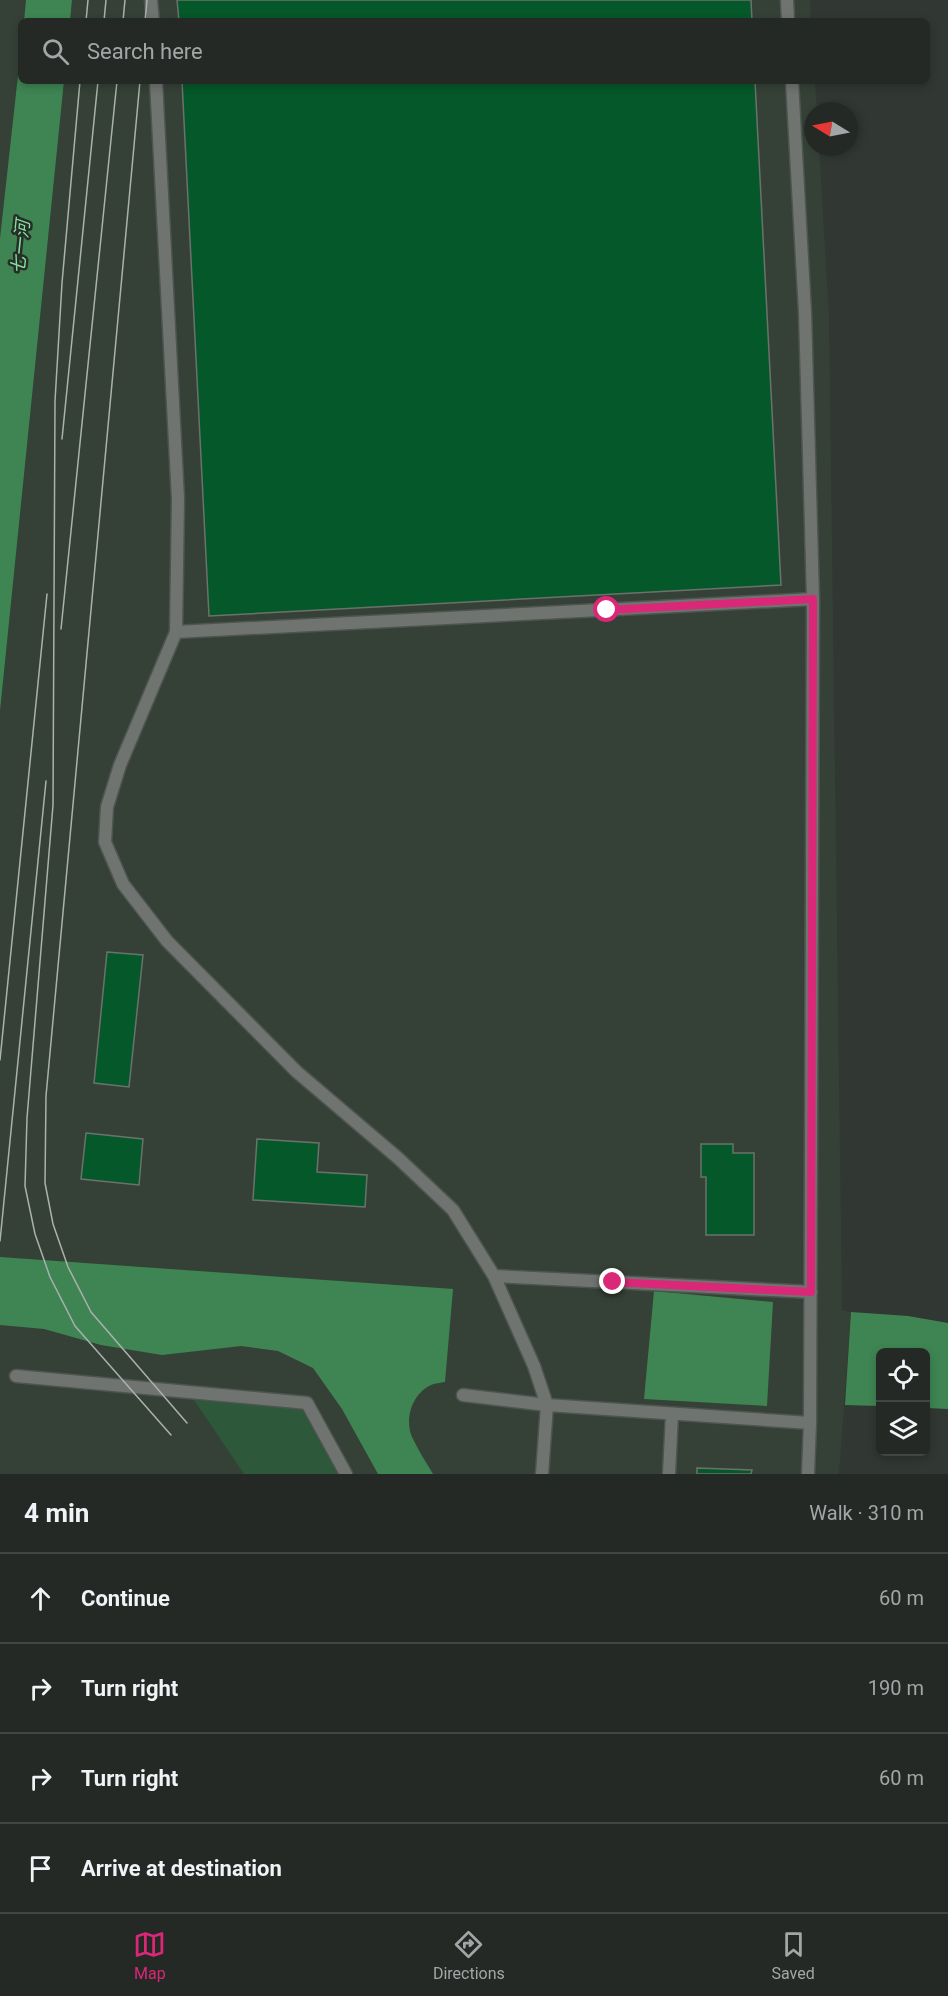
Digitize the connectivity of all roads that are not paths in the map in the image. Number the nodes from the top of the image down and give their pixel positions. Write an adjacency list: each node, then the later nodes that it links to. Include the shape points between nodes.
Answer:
1 (152, 0): 3 (lane)
2 (787, 0): 4 (lane)
3 (153, 18)
4 (788, 18)
5 (156, 84): 8 (lane, via 178,499)
6 (792, 84): 7 (lane, via 805,312)
7 (813, 599): 8 (lane); 10 (lane)
8 (176, 632): 9 (lane, via 120,765 107,807 105,842 123,884 167,941 297,1072 453,1210)
9 (495, 1276): 10 (lane); 13 (lane)
10 (811, 1292): 15 (lane)
11 (16, 1376): 16 (lane, via 307,1403)
12 (463, 1395): 13 (lane)
13 (547, 1405): 14 (lane); 17 (lane)
14 (672, 1414): 15 (lane); 18 (lane)
15 (810, 1423): 19 (lane)
16 (346, 1474)
17 (542, 1474)
18 (669, 1474)
19 (808, 1474)

